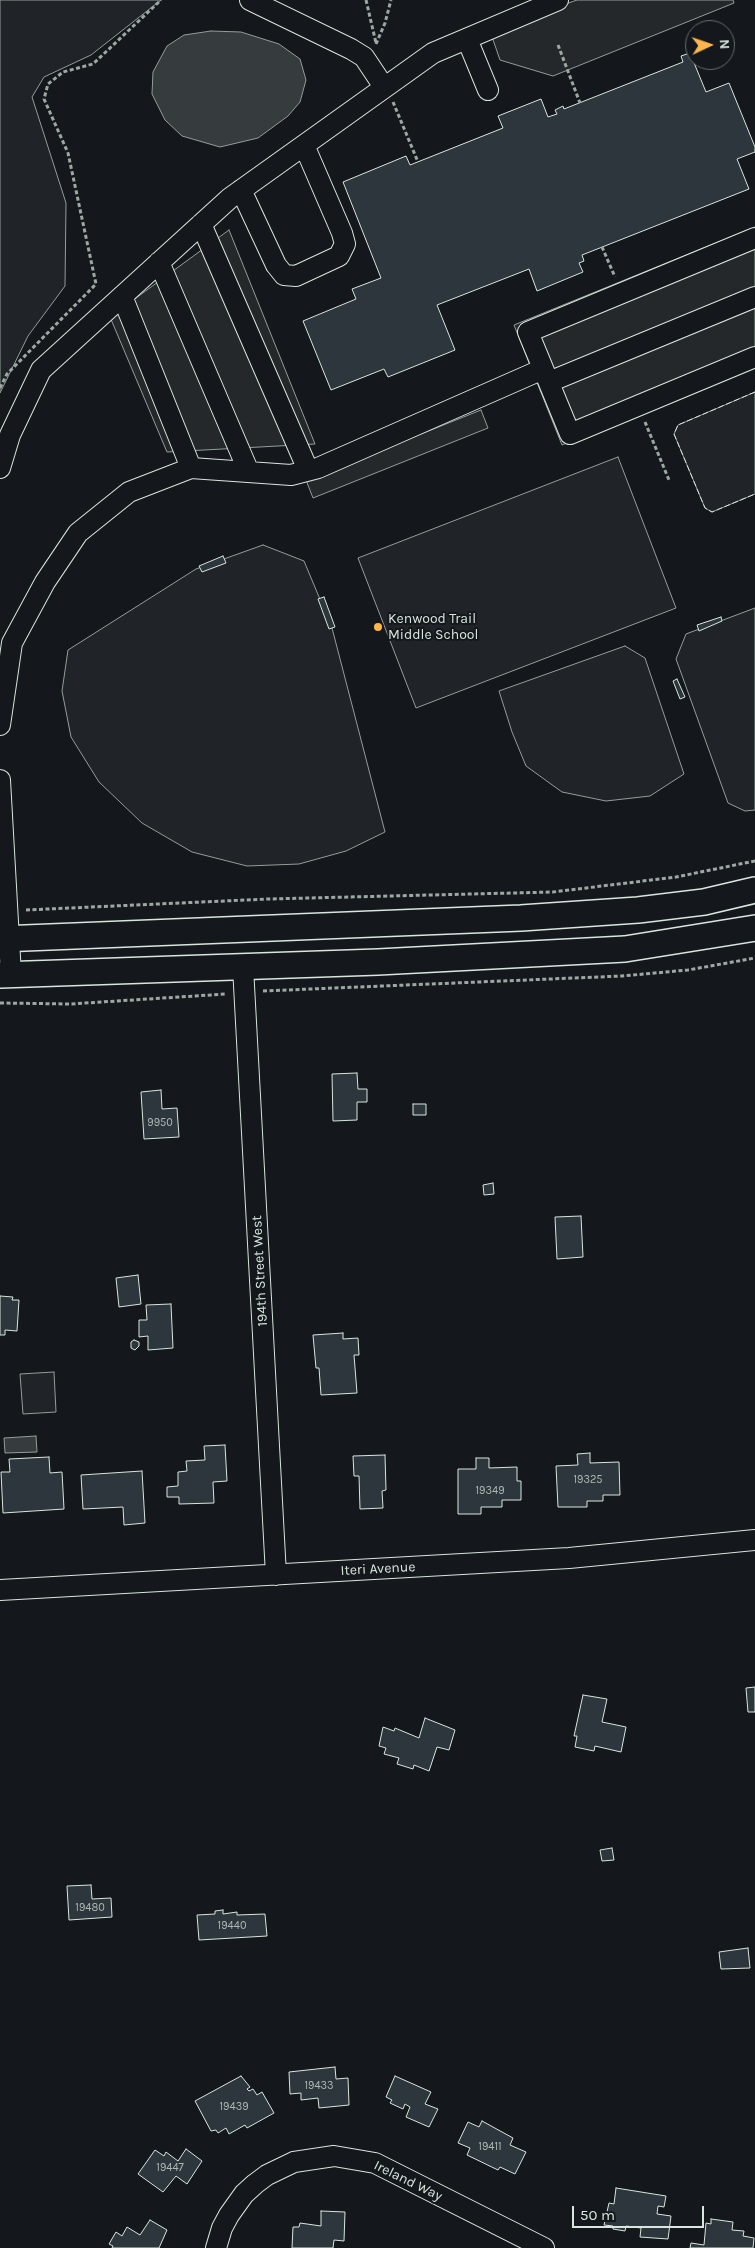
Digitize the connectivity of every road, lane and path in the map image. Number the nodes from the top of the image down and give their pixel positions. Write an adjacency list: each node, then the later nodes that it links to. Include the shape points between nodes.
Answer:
1 (161, 0): 25 (path, via 92,64 64,72 48,84 44,98 68,153 96,284 7,374)
2 (250, 0): 10 (street, via 364,57)
3 (366, 0): 7 (path)
4 (391, 0): 7 (path)
5 (558, 0): 6 (street)
6 (468, 39): 10 (street, via 433,53); 11 (street)
7 (376, 44): 9 (path)
8 (558, 45): 12 (path)
9 (377, 51)
10 (387, 85): 13 (street); 14 (path)
11 (488, 90)
12 (580, 103)
13 (304, 145): 15 (street); 15 (street, via 342,233 345,244 339,256 296,276 284,275 276,265)
14 (418, 162)
15 (241, 190): 16 (street)
16 (201, 224): 19 (street); 30 (street)
17 (755, 238): 20 (street)
18 (602, 247): 20 (path)
19 (159, 262): 21 (street); 29 (street)
20 (622, 293): 24 (street, via 528,332)
21 (122, 296): 27 (street, via 41,370 10,435); 28 (street)
22 (755, 297): 24 (street)
23 (755, 357): 26 (street)
24 (546, 376): 26 (street, via 570,434); 30 (street)
25 (0, 388)
26 (638, 405): 31 (path)
27 (0, 468)
28 (191, 468): 29 (street); 32 (street, via 129,492 78,533 45,582 12,643)
29 (248, 470): 30 (street, via 291,475)
30 (308, 470)
31 (668, 480)
32 (0, 725)
33 (0, 780): 36 (street)
34 (755, 861): 36 (path, via 676,876 553,892 268,899)
35 (755, 890): 38 (main road, via 704,902 638,910 521,918)
36 (8, 912): 38 (street)
37 (755, 928): 40 (main road, via 625,949)
38 (5, 939): 41 (street)
39 (755, 958): 42 (path, via 688,970 622,976)
40 (243, 967): 41 (main road); 42 (street, 194th Street West)
41 (6, 975)
42 (244, 992): 43 (path, via 70,1004); 45 (street, 194th Street West)
43 (0, 1003)
44 (755, 1540): 45 (street, Iteri Avenue, via 569,1558)
45 (276, 1575): 46 (street, Iteri Avenue)
46 (0, 1590)
47 (216, 2248): 48 (street, Ireland Way, via 229,2214 255,2184 294,2162 334,2156 375,2163)
48 (544, 2248)

